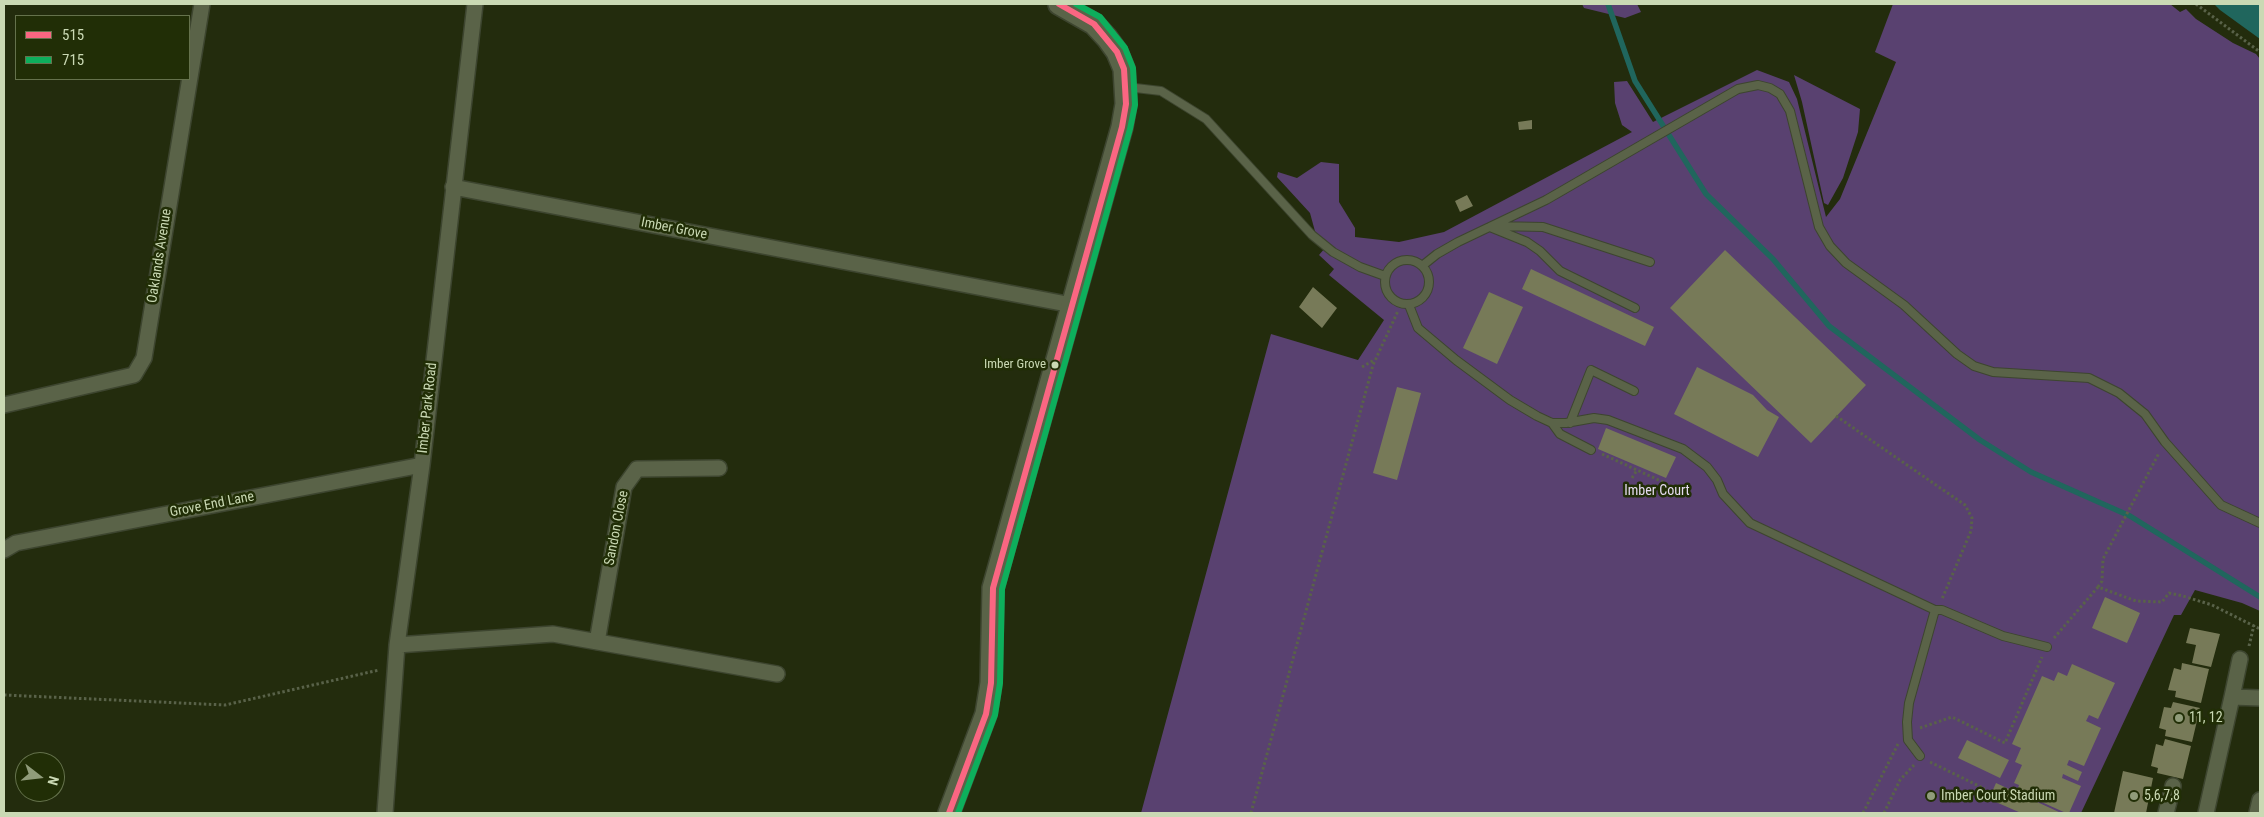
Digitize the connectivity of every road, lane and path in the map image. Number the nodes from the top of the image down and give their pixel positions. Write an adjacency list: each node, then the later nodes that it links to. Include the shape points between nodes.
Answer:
1 (202, 4): 6 (street, Oaklands Avenue)
2 (475, 4): 9 (street, Imber Park Road)
3 (1059, 4): 8 (main road, via 1094,24 1107,38 1124,69)
4 (2196, 4): 5 (path)
5 (2260, 52)
6 (190, 77)
7 (190, 80): 20 (street, Oaklands Avenue, via 144,358 134,375)
8 (1127, 87): 13 (lane, via 1161,91 1206,119 1312,235 1333,252); 15 (main road, via 1122,127)
9 (454, 187): 15 (street, Imber Grove); 26 (street, Imber Park Road)
10 (1490, 227): 11 (lane, via 1543,227); 12 (lane, via 1444,250); 16 (lane, via 1526,242 1560,271); 24 (lane, via 1546,200 1738,89 1758,85 1770,88 1780,94 1790,111 1819,227 1830,246 1846,263 1904,305 1974,366 1993,372 2089,378 2119,393 2145,414)
11 (1650, 262)
12 (1422, 266): 13 (lane, via 1416,261 1401,260 1394,263); 14 (lane, via 1427,272 1429,287 1422,299)
13 (1385, 276): 14 (lane, via 1389,297)
14 (1405, 304): 17 (path); 22 (lane, via 1418,328 1450,355 1510,400)
15 (1072, 305): 52 (main road, via 993,588 991,683 986,714)
16 (1635, 308)
17 (1375, 360): 18 (path); 53 (path)
18 (1362, 367)
19 (1634, 391): 23 (lane, via 1591,370)
20 (4, 405)
21 (1836, 416): 34 (path, via 1965,505 1972,518 1971,531)
22 (1552, 423): 23 (lane); 25 (lane, via 1560,434)
23 (1570, 423): 34 (lane, via 1594,418 1608,420 1684,448 1708,467 1723,494 1750,523)
24 (2165, 442): 31 (lane, via 2221,505); 33 (path, via 2103,559 2102,581)
25 (1591, 450): 28 (path)
26 (422, 465): 32 (street, Grove End Lane, via 16,543); 37 (street, Imber Park Road)
27 (719, 468): 36 (street, Sandon Close, via 637,469 624,487)
28 (1637, 470): 29 (path); 30 (path)
29 (1632, 478)
30 (1663, 482)
31 (2260, 523)
32 (4, 550)
33 (2098, 587): 35 (path, via 2136,601 2162,602 2169,593 2183,596 2212,605); 38 (path)
34 (1935, 610): 38 (lane, via 2003,636); 45 (lane, via 1909,703)
35 (2260, 629)
36 (597, 642): 37 (street, via 553,634); 41 (street)
37 (397, 645): 40 (street, Imber Park Road)
38 (2046, 647): 45 (path, via 2005,743 1952,717)
39 (2240, 659): 43 (street)
40 (396, 666): 42 (path, via 225,705); 51 (street, Imber Park Road)
41 (777, 674)
42 (4, 695)
43 (2232, 697): 44 (street); 56 (street)
44 (2260, 698)
45 (1908, 732): 46 (lane, via 1908,740); 54 (path, via 1893,750)
46 (1920, 756): 48 (path); 55 (path, via 1900,780)
47 (2173, 786): 50 (street)
48 (1985, 789)
49 (2260, 800): 57 (street)
50 (2170, 812)
51 (385, 813)
52 (949, 813)
53 (1251, 813)
54 (1863, 813)
55 (1884, 813)
56 (2206, 813)
57 (2257, 813)

